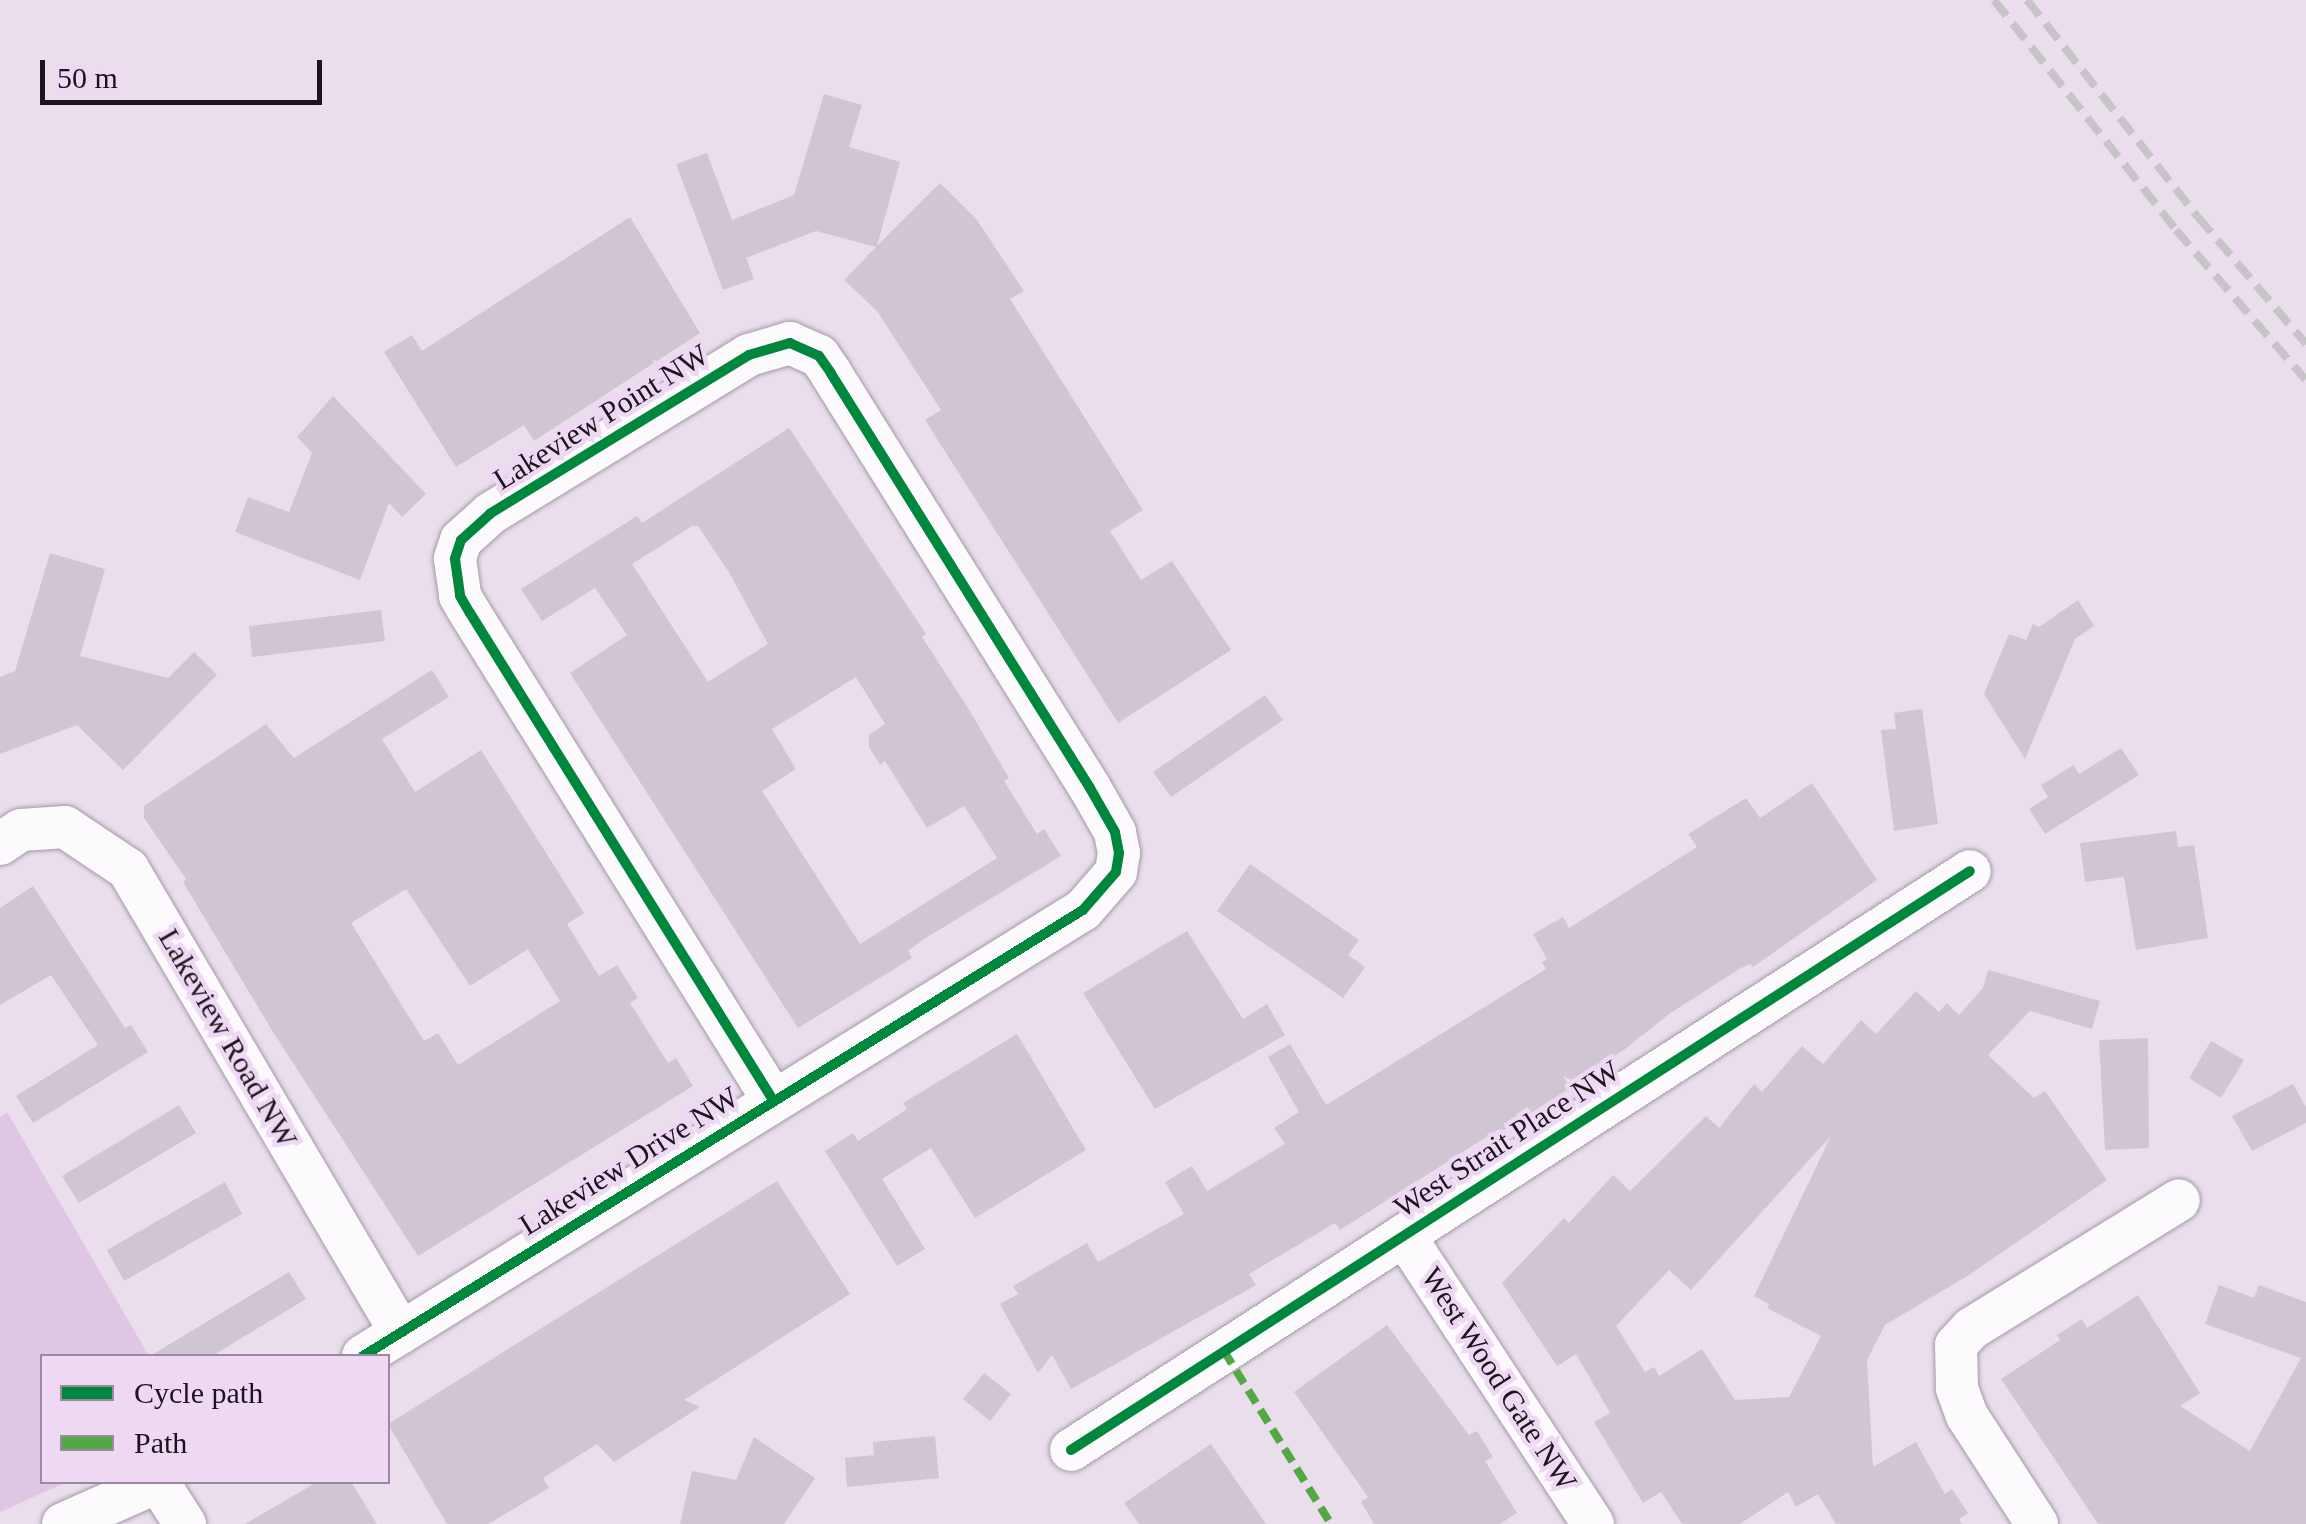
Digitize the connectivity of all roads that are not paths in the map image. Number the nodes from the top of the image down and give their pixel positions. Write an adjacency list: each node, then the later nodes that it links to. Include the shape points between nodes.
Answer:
1 (0, 844): 7 (street, Lakeview Road NW, via 21,830 65,827 128,868)
2 (1970, 871): 6 (street, West Strait Place NW)
3 (1116, 872): 4 (street, Lakeview Drive NW, via 1084,910); 4 (street, Lakeview Point NW, via 1115,832 1090,788 831,373 803,346 769,346 749,355 490,514 461,540 455,559 460,596)
4 (774, 1100): 7 (street, Lakeview Drive NW)
5 (2179, 1200): 15 (street, via 1972,1328 1956,1345 1957,1388 1967,1416)
6 (1404, 1235): 9 (street, West Strait Place NW); 14 (street, West Wood Gate NW)
7 (402, 1333): 8 (street, Lakeview Drive NW)
8 (365, 1354)
9 (1071, 1450)
10 (154, 1484): 12 (street)
11 (159, 1484): 13 (street)
12 (64, 1524)
13 (185, 1524)
14 (1593, 1524)
15 (2037, 1524)

